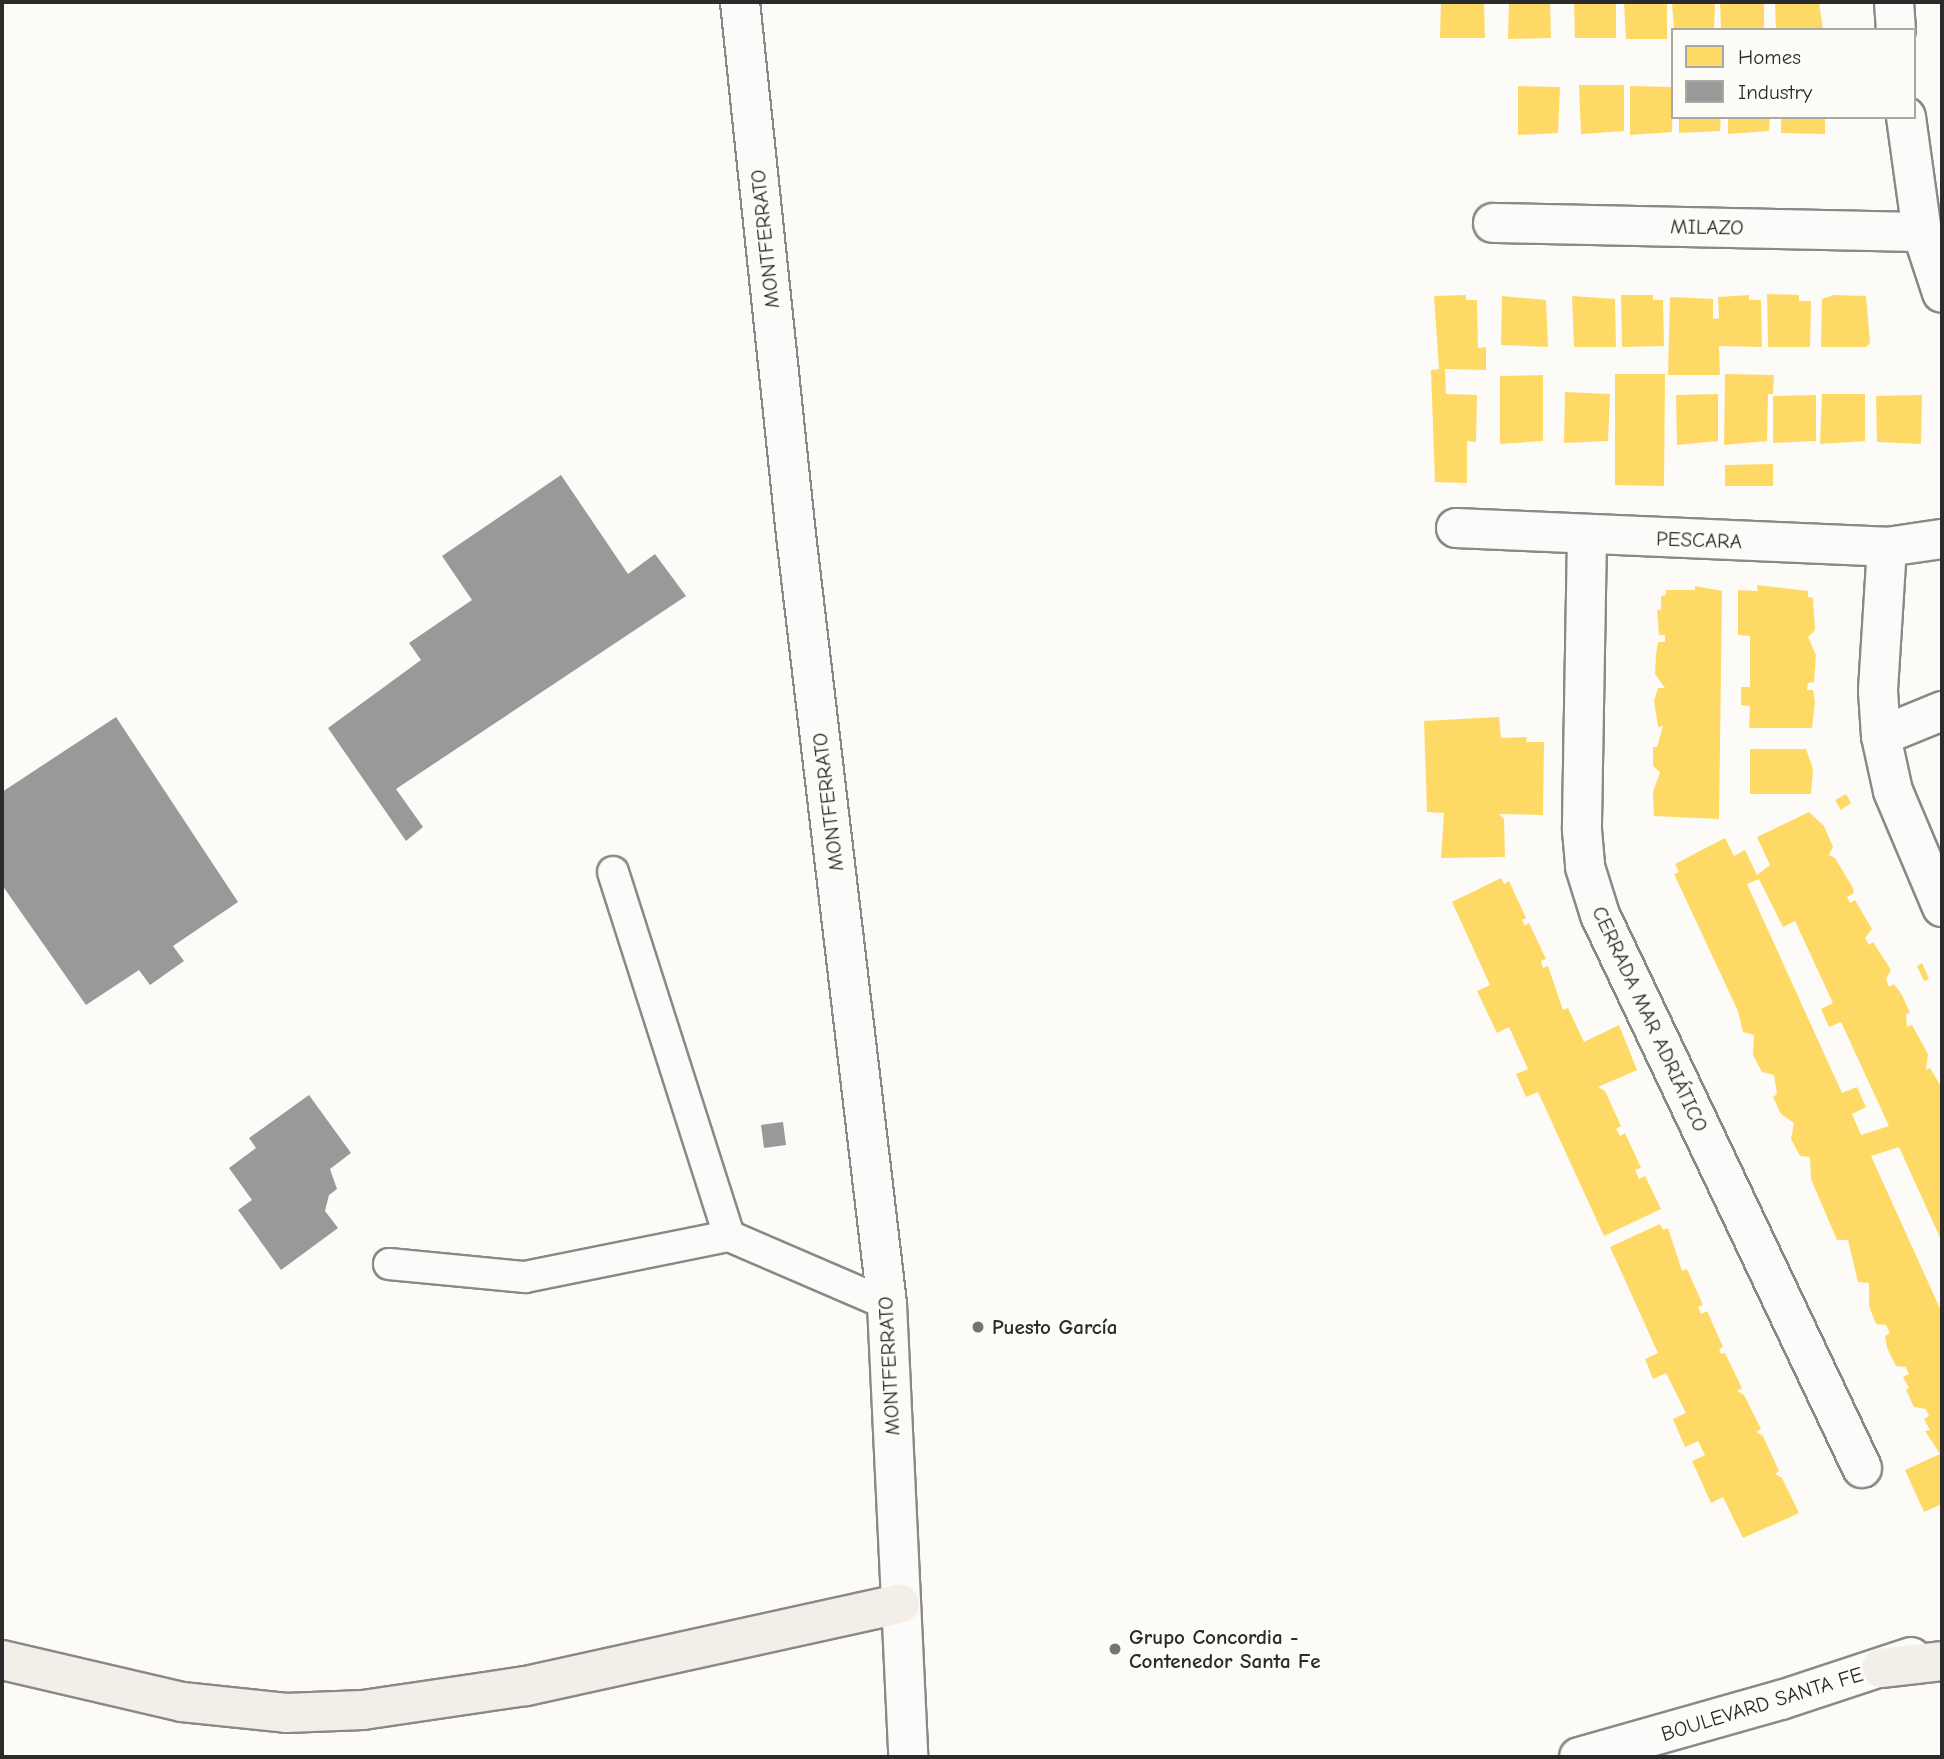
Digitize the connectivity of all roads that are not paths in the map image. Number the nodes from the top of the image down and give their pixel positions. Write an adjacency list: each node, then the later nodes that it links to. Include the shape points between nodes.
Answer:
1 (740, 2): 18 (street, MONTFERRATO, via 796,535)
2 (1894, 2): 3 (street)
3 (1896, 28)
4 (1906, 119): 6 (street)
5 (1493, 223): 6 (street, MILAZO)
6 (1922, 232): 7 (street)
7 (1942, 293)
8 (1456, 528): 9 (street, PESCARA)
9 (1587, 536): 11 (street, PESCARA); 19 (street, CERRADA MAR ADRIÁTICO, via 1585,867 1600,915)
10 (1942, 539): 11 (street, PESCARA)
11 (1887, 547): 13 (street, via 1878,691)
12 (1942, 711): 13 (street)
13 (1881, 736): 15 (street, via 1893,791)
14 (613, 872): 16 (lane)
15 (1942, 907)
16 (729, 1236): 17 (lane, via 524,1277); 18 (lane)
17 (389, 1264)
18 (887, 1304): 20 (street, MONTFERRATO)
19 (1862, 1468)
20 (900, 1604): 22 (highway, via 526,1686 363,1710 286,1713 182,1702); 25 (street, MONTFERRATO)
21 (1942, 1644): 24 (street, BOULEVARD SANTA FE)
22 (2, 1660)
23 (1942, 1661): 24 (highway)
24 (1881, 1668): 26 (street, BOULEVARD SANTA FE)
25 (908, 1757)
26 (1579, 1757)

